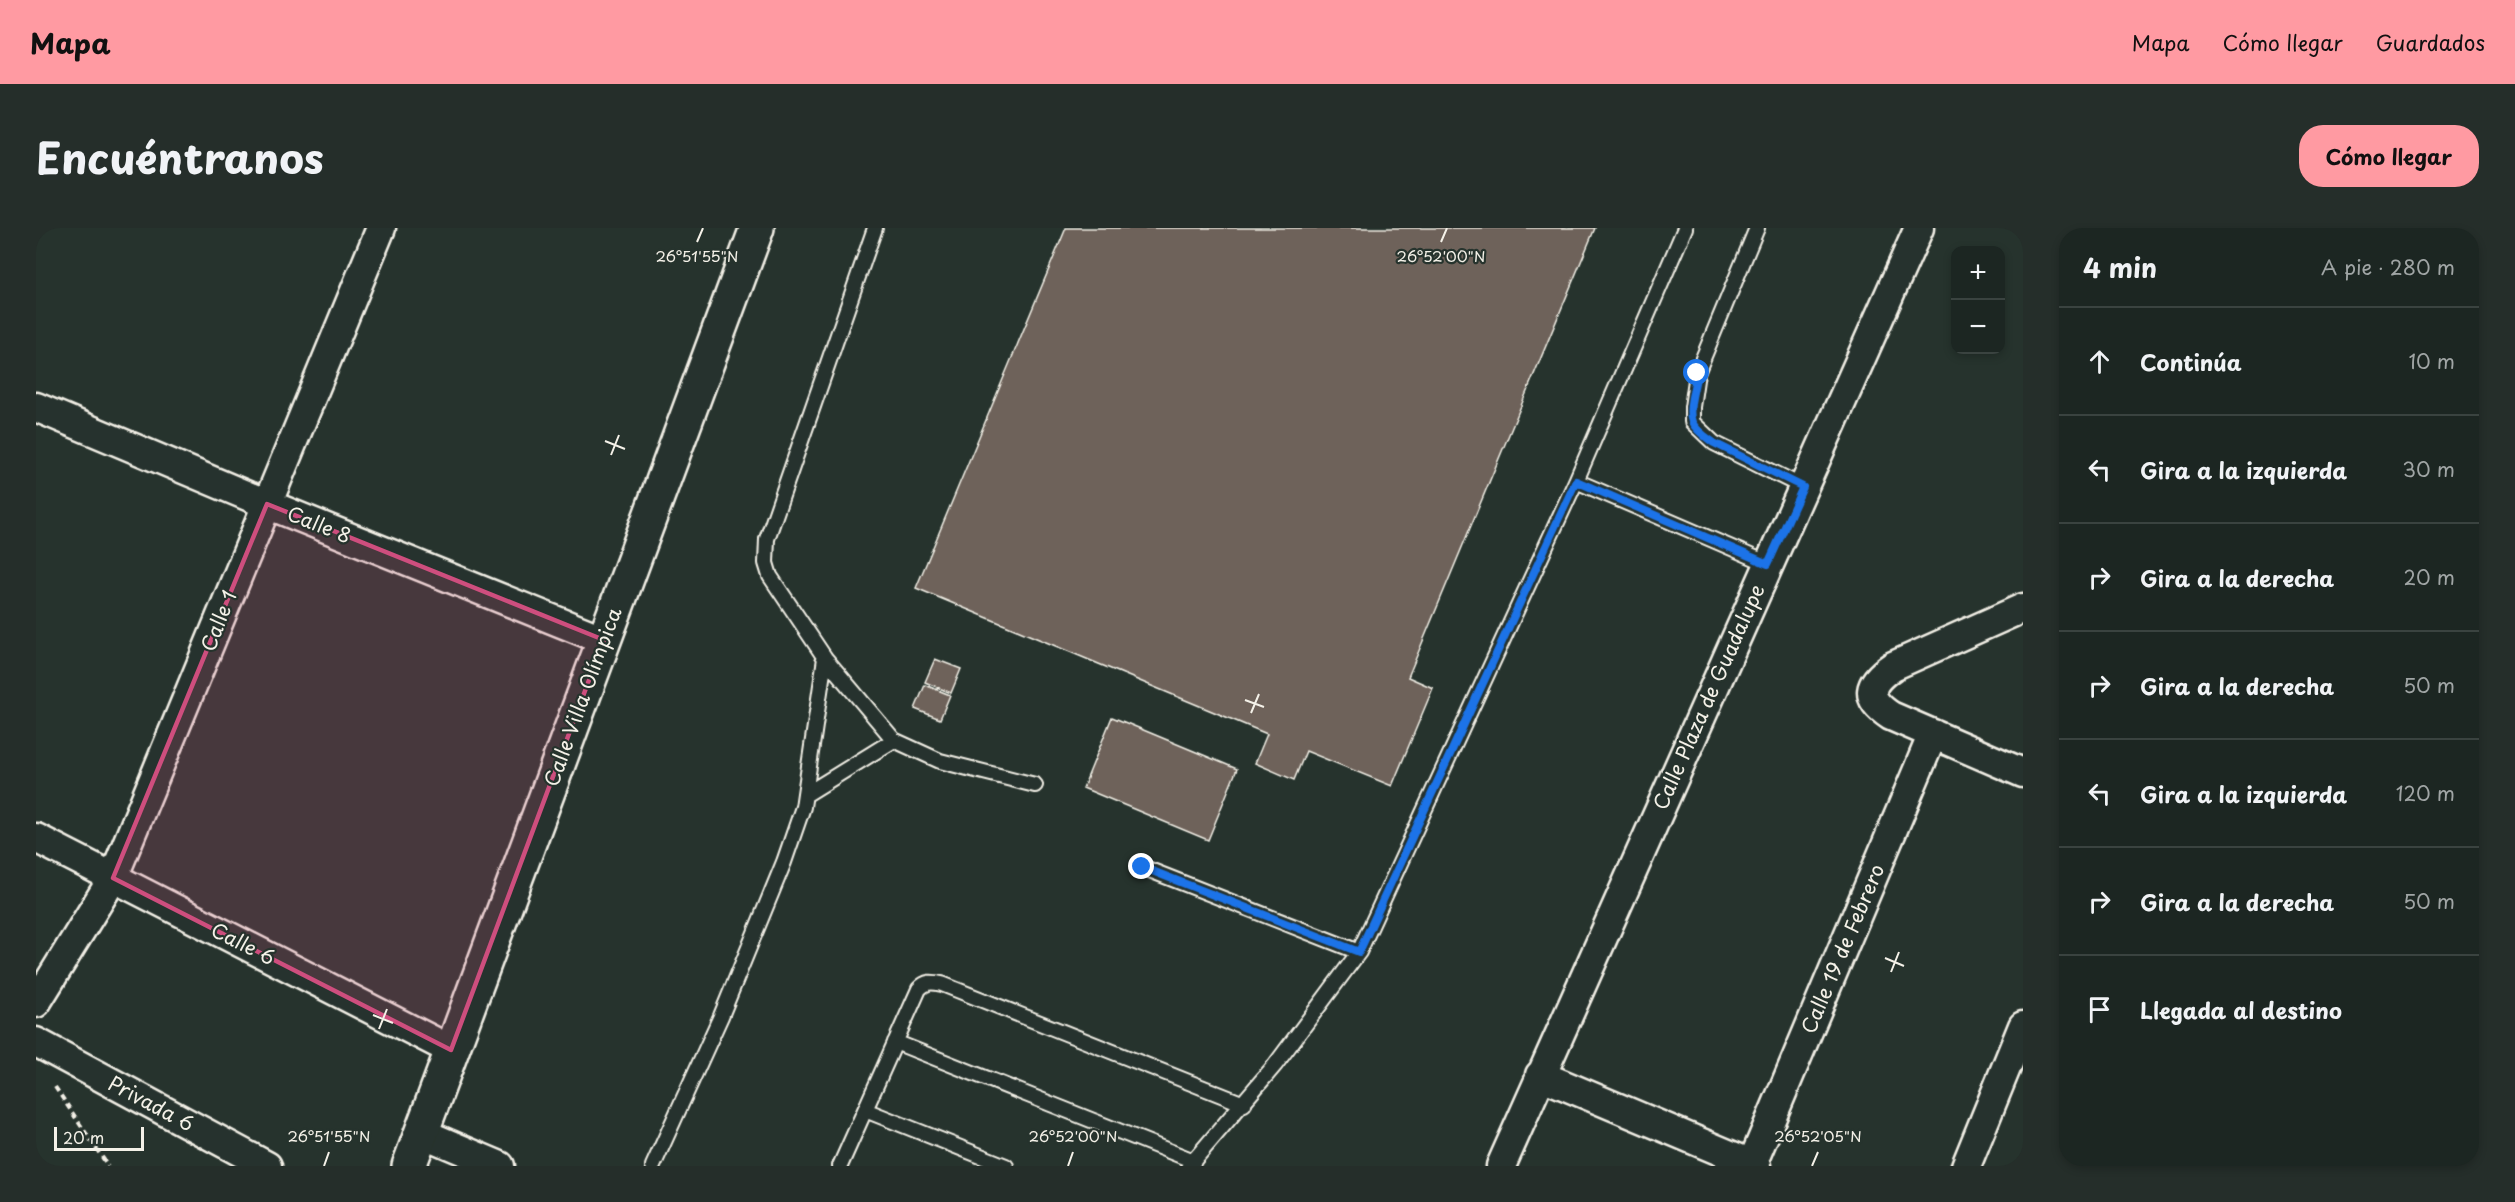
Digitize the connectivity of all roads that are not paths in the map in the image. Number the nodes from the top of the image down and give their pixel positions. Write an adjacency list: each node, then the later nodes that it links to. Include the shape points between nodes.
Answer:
1 (381, 228): 10 (street, Calle 1)
2 (757, 228): 13 (street, Calle Villa Olímpica)
3 (875, 228): 14 (lane, via 767,539 770,576)
4 (1685, 228): 8 (lane)
5 (1757, 228): 9 (lane, via 1697,373 1692,422 1714,443)
6 (1918, 228): 9 (street, Calle Plaza de Guadalupe)
7 (36, 407): 10 (street, Calle 8)
8 (1576, 481): 11 (lane); 23 (lane)
9 (1803, 487): 11 (street, Calle Plaza de Guadalupe)
10 (267, 504): 13 (street, Calle 8); 22 (street, Calle 1)
11 (1768, 564): 29 (street, Calle Plaza de Guadalupe)
12 (2023, 608): 15 (street, via 1893,666 1873,684 1871,694 1879,708)
13 (604, 640): 28 (street, Calle Villa Olímpica)
14 (825, 658): 16 (lane); 19 (lane)
15 (1933, 734): 17 (street); 34 (street, Calle 19 de Febrero)
16 (894, 740): 18 (lane, via 940,761); 19 (lane)
17 (2023, 773)
18 (1035, 785)
19 (805, 795): 38 (lane, via 775,884 721,1016)
20 (36, 838): 22 (street, Calle 6)
21 (1142, 867): 23 (lane)
22 (113, 878): 24 (street, Calle 1); 28 (street, Calle 6)
23 (1359, 952): 30 (lane)
24 (36, 1003)
25 (2023, 1026): 42 (street)
26 (36, 1042): 35 (street, Privada 6)
27 (895, 1042): 30 (lane, via 919,989 924,984 942,984); 31 (lane); 33 (lane)
28 (451, 1050): 32 (street, Calle Villa Olímpica)
29 (1540, 1074): 34 (street); 41 (street, Calle Plaza de Guadalupe)
30 (1244, 1104): 33 (lane)
31 (865, 1110): 39 (lane); 40 (lane)
32 (422, 1133): 36 (street, Calle Villa Olímpica); 37 (street)
33 (1192, 1164)
34 (1754, 1165)
35 (267, 1166)
36 (409, 1166)
37 (500, 1166)
38 (653, 1166)
39 (840, 1166)
40 (1006, 1166)
41 (1501, 1166)
42 (1966, 1166)

